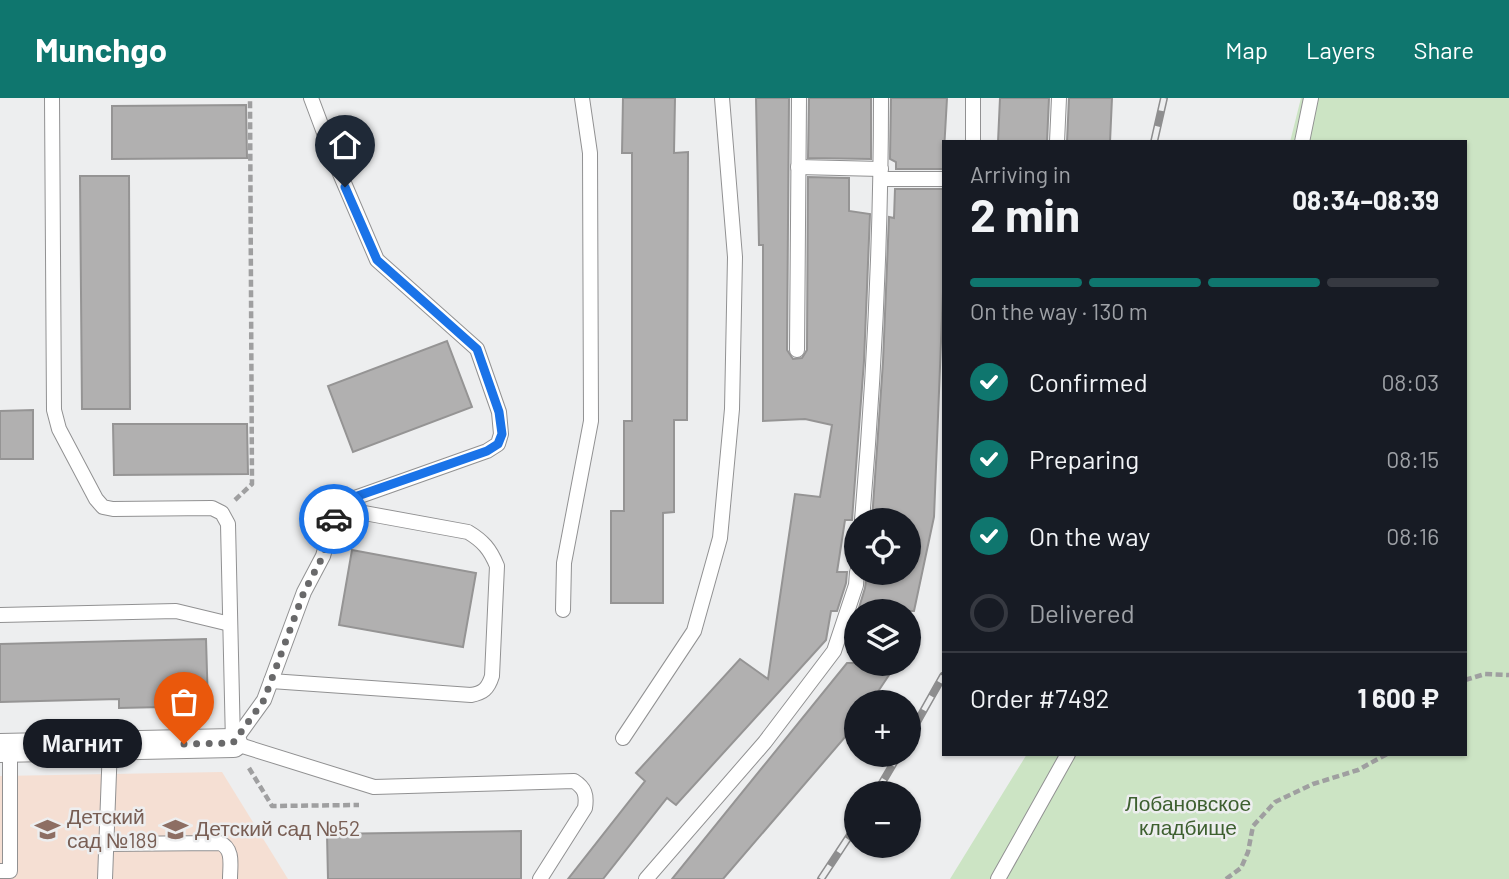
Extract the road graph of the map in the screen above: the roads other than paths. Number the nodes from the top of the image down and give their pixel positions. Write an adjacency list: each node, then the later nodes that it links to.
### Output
1 (52, 98): 22 (lane)
2 (311, 98): 17 (lane)
3 (582, 98): 20 (lane)
4 (722, 98): 24 (lane)
5 (799, 98): 13 (lane)
6 (881, 98): 14 (lane)
7 (973, 98): 10 (lane)
8 (1059, 98): 11 (lane)
9 (1311, 98): 12 (lane)
10 (973, 140)
11 (1056, 140)
12 (1303, 140)
13 (798, 167): 14 (lane); 16 (lane)
14 (881, 174): 15 (lane); 18 (lane)
15 (942, 179)
16 (797, 350)
17 (337, 508): 23 (lane); 23 (lane)
18 (863, 508)
19 (856, 585): 35 (lane)
20 (564, 610)
21 (0, 615): 22 (lane)
22 (230, 624): 27 (lane)
23 (271, 681): 27 (lane)
24 (623, 738)
25 (110, 746): 26 (street); 27 (street); 30 (lane)
26 (5, 748): 29 (lane)
27 (239, 751): 34 (lane)
28 (1067, 756): 36 (lane)
29 (5, 799): 31 (lane)
30 (105, 844): 32 (lane); 33 (lane)
31 (0, 871)
32 (105, 879)
33 (230, 879)
34 (540, 879)
35 (646, 879)
36 (998, 879)

